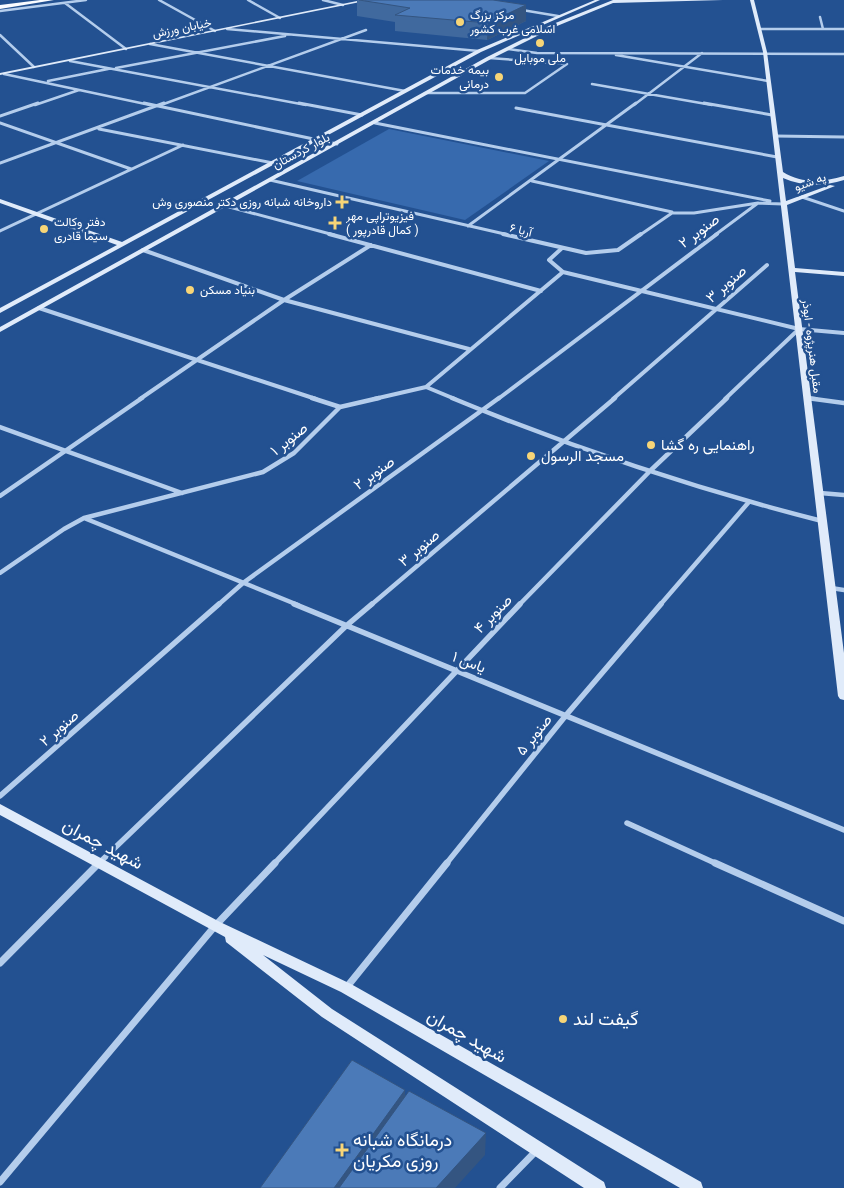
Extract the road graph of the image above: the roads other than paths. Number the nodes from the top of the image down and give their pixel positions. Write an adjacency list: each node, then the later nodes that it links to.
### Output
1 (21, 0): 17 (main road)
2 (51, 0): 17 (main road)
3 (86, 0): 16 (street)
4 (159, 0): 29 (street)
5 (248, 0): 23 (street)
6 (323, 0): 18 (street)
7 (368, 0): 18 (main road, خیابان ورزش)
8 (586, 0): 13 (main road)
9 (617, 0): 15 (main road, بلوار کردستان)
10 (657, 0): 14 (main road)
11 (721, 0): 14 (main road)
12 (752, 0): 27 (main road, مقبل هنرپژوه - ابوذر)
13 (596, 1): 15 (main road); 21 (main road, بلوار کردستان)
14 (664, 1): 15 (main road)
15 (610, 2): 35 (main road, بلوار کردستان)
16 (64, 3): 20 (street); 34 (street)
17 (0, 5)
18 (343, 5): 23 (main road, خیابان ورزش)
19 (520, 10): 21 (street)
20 (0, 11)
21 (558, 16): 36 (main road, بلوار کردستان)
22 (820, 17): 24 (street)
23 (280, 18): 26 (main road, خیابان ورزش)
24 (823, 28): 25 (street); 27 (street)
25 (844, 28)
26 (227, 29): 29 (main road, خیابان ورزش); 31 (street)
27 (760, 29): 38 (main road, مقبل هنرپژوه - ابوذر)
28 (366, 30): 32 (street)
29 (215, 31): 33 (main road, خیابان ورزش)
30 (0, 35): 46 (street)
31 (290, 35): 32 (street); 39 (street)
32 (340, 40): 36 (street); 44 (street)
33 (150, 44): 34 (main road, خیابان ورزش); 39 (street)
34 (126, 49): 43 (main road, خیابان ورزش)
35 (508, 49): 40 (street); 42 (main road, بلوار کردستان)
36 (479, 51): 54 (main road, بلوار کردستان)
37 (703, 52): 38 (street); 40 (street); 45 (street)
38 (764, 52): 41 (street); 49 (main road, مقبل هنرپژوه - ابوذر)
39 (197, 53): 44 (street); 47 (street)
40 (601, 53): 45 (street)
41 (844, 54)
42 (489, 58): 55 (main road, بلوار کردستان); 55 (street)
43 (70, 60): 46 (main road, خیابان ورزش); 47 (street)
44 (267, 66): 52 (street); 54 (street)
45 (683, 66): 49 (street); 56 (street)
46 (34, 67): 48 (main road, خیابان ورزش)
47 (112, 68): 50 (street); 52 (street)
48 (2, 74): 50 (street)
49 (768, 81): 60 (main road, مقبل هنرپژوه - ابوذر)
50 (44, 82): 53 (street)
51 (592, 84): 56 (street)
52 (211, 87): 57 (street); 59 (street)
53 (80, 90): 57 (street); 61 (street)
54 (405, 92): 59 (main road, بلوار کردستان)
55 (427, 93): 63 (main road, بلوار کردستان)
56 (649, 94): 60 (street); 64 (street)
57 (157, 106): 65 (street); 68 (street)
58 (516, 108): 64 (street)
59 (362, 115): 68 (main road, بلوار کردستان)
60 (772, 115): 66 (main road, مقبل هنرپژوه - ابوذر)
61 (0, 116)
62 (0, 123): 69 (street)
63 (375, 123): 70 (main road, بلوار کردستان); 73 (street)
64 (607, 125): 72 (street); 73 (street)
65 (98, 129): 69 (street); 71 (street)
66 (775, 136): 67 (street); 72 (main road, مقبل هنرپژوه - ابوذر)
67 (844, 137)
68 (318, 140): 70 (street); 74 (main road, بلوار کردستان)
69 (59, 143): 75 (street); 76 (street)
70 (338, 144): 79 (main road, بلوار کردستان)
71 (183, 146): 74 (street); 76 (street)
72 (778, 157): 77 (main road, مقبل هنرپژوه - ابوذر)
73 (561, 160): 80 (street); 84 (street)
74 (273, 163): 91 (main road, بلوار کردستان)
75 (0, 164)
76 (132, 169): 87 (street)
77 (780, 173): 78 (main road); 84 (main road, مقبل هنرپژوه - ابوذر)
78 (844, 178): 81 (main road, په شیو)
79 (270, 180): 85 (main road, بلوار کردستان); 89 (street, آریا ۶)
80 (531, 181): 88 (street); 89 (street)
81 (802, 197): 84 (main road, په شیو); 86 (street)
82 (0, 201): 87 (main road)
83 (758, 203): 84 (street); 88 (street); 99 (street, صنوبر ۲)
84 (783, 204): 96 (main road, مقبل هنرپژوه - ابوذر)
85 (222, 205): 92 (street); 94 (main road, بلوار کردستان)
86 (844, 211)
87 (35, 213): 90 (street); 91 (main road)
88 (672, 213): 93 (street, آریا ۶)
89 (468, 226): 93 (street, آریا ۶)
90 (0, 230)
91 (121, 244): 103 (main road, بلوار کردستان)
92 (371, 245): 100 (street); 101 (street)
93 (560, 249): 97 (street)
94 (143, 250): 101 (street); 102 (main road, بلوار کردستان)
95 (767, 265): 104 (street, صنوبر ۳)
96 (791, 270): 98 (main road); 105 (main road, مقبل هنرپژوه - ابوذر)
97 (563, 272): 99 (street); 100 (street)
98 (844, 274)
99 (641, 290): 104 (street); 114 (street, صنوبر ۲)
100 (541, 291): 108 (street)
101 (284, 300): 108 (street); 109 (street)
102 (38, 308): 106 (main road, بلوار کردستان); 109 (street)
103 (0, 310)
104 (714, 310): 105 (street); 116 (street, صنوبر ۳)
105 (799, 329): 107 (street); 111 (main road, مقبل هنرپژوه - ابوذر); 118 (street, صنوبر ۴)
106 (0, 330)
107 (844, 333)
108 (469, 349): 110 (street)
109 (197, 361): 113 (street); 117 (street)
110 (426, 387): 113 (street); 114 (street)
111 (807, 398): 112 (street); 119 (main road, مقبل هنرپژوه - ابوذر)
112 (844, 403)
113 (340, 407): 120 (street, صنوبر ۱)
114 (482, 410): 116 (street); 127 (street, صنوبر ۲)
115 (0, 427): 117 (street)
116 (563, 443): 118 (street); 130 (street, صنوبر ۳)
117 (66, 451): 120 (street); 121 (street)
118 (651, 470): 123 (street); 131 (street, صنوبر ۴)
119 (820, 493): 122 (street); 125 (main road, مقبل هنرپژوه - ابوذر)
120 (183, 494): 124 (street, صنوبر ۱)
121 (0, 496)
122 (844, 496)
123 (748, 502): 125 (street); 133 (street, صنوبر ۵)
124 (84, 518): 126 (street, صنوبر ۱); 127 (street, یاس ۱)
125 (822, 521): 128 (main road, مقبل هنرپژوه - ابوذر)
126 (0, 573)
127 (243, 583): 130 (street, یاس ۱); 134 (street, صنوبر ۲)
128 (831, 588): 129 (street); 132 (main road, مقبل هنرپژوه - ابوذر)
129 (844, 590)
130 (346, 626): 131 (street, یاس ۱); 138 (street, صنوبر ۳)
131 (454, 670): 133 (street, یاس ۱); 140 (street, صنوبر ۴)
132 (844, 696)
133 (567, 714): 137 (street, یاس ۱); 142 (street, صنوبر ۵)
134 (0, 796)
135 (0, 809): 138 (main road, شهید چمران)
136 (627, 824): 139 (street)
137 (844, 830)
138 (99, 863): 140 (main road, شهید چمران); 141 (street, صنوبر ۳)
139 (844, 921)
140 (215, 926): 142 (main road, شهید چمران); 143 (main road, شهید چمران); 144 (street, صنوبر ۴)
141 (0, 963)
142 (346, 988): 147 (main road, شهید چمران)
143 (537, 1149): 145 (street); 146 (main road, شهید چمران)
144 (0, 1182)
145 (500, 1188)
146 (598, 1188)
147 (695, 1188)

